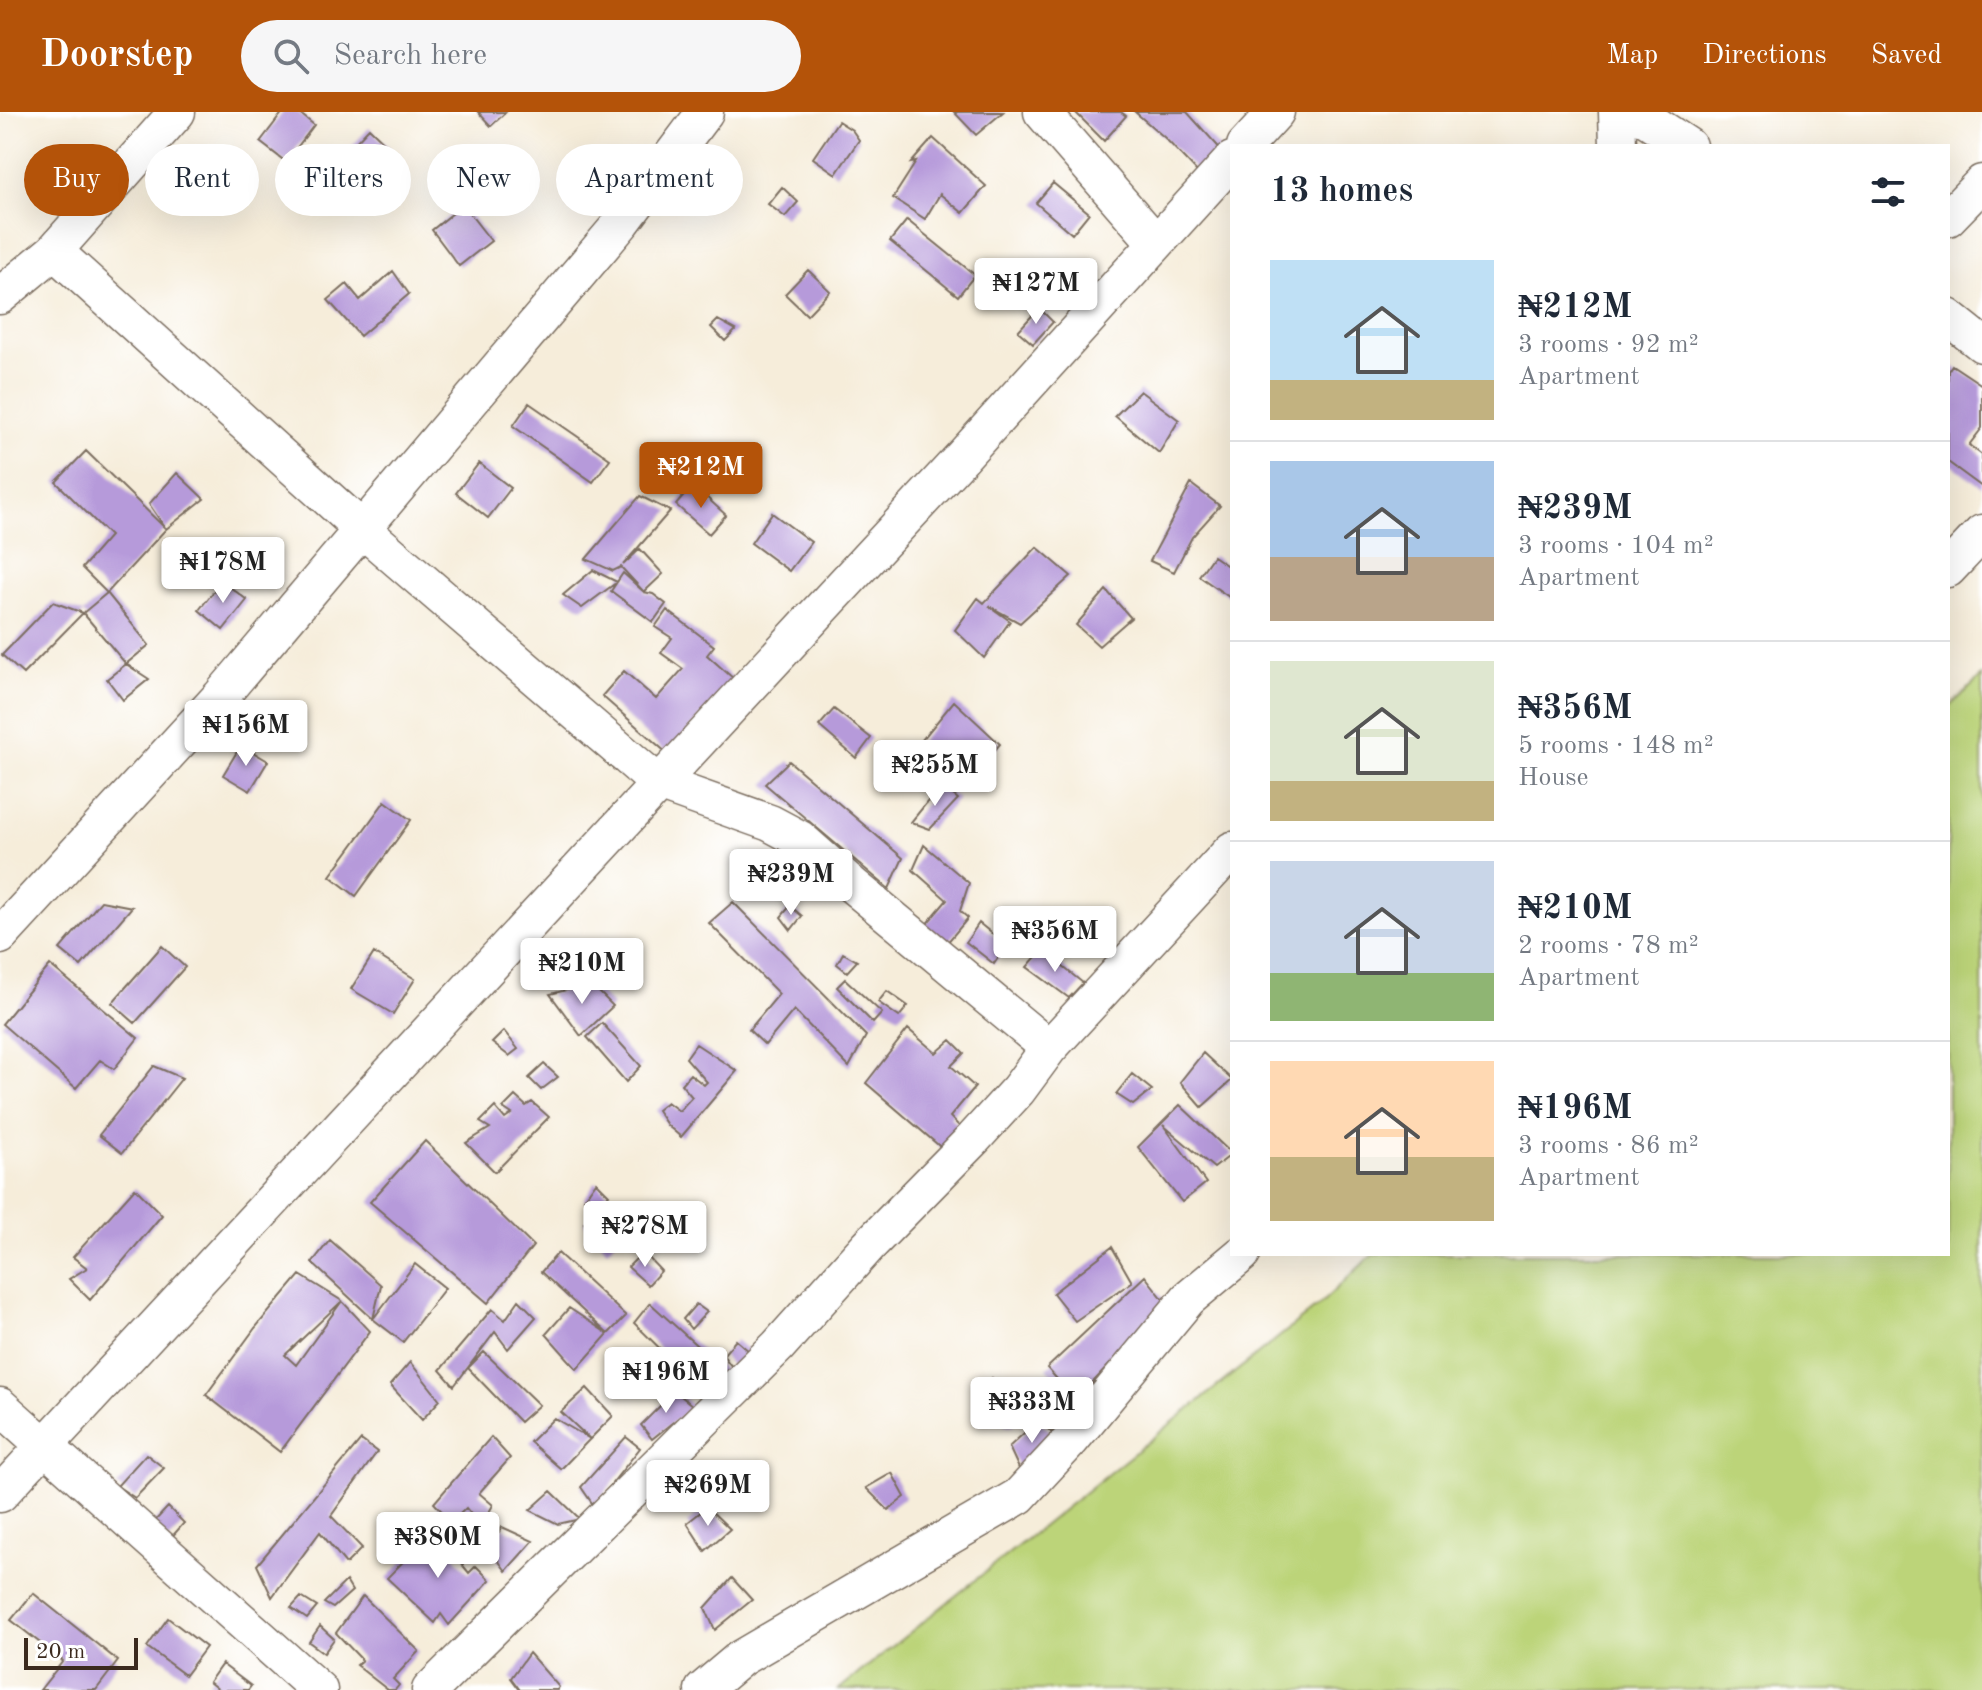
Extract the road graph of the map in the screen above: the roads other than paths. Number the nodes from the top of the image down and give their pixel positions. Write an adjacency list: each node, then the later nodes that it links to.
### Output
1 (177, 112): 14 (street)
2 (705, 112): 18 (street)
3 (1042, 112): 13 (street)
4 (1276, 112): 7 (street)
5 (1617, 112): 8 (street)
6 (1636, 112): 9 (street)
7 (1247, 144)
8 (1618, 144)
9 (1685, 144)
10 (1230, 162): 13 (street)
11 (1982, 183): 12 (street)
12 (1950, 216)
13 (1156, 243): 21 (street)
14 (54, 251): 15 (street); 18 (street)
15 (0, 296)
16 (1950, 319): 17 (street)
17 (1982, 344)
18 (362, 529): 21 (street); 23 (street)
19 (1982, 533): 20 (street)
20 (1950, 567)
21 (658, 783): 24 (street); 27 (street)
22 (1230, 852): 24 (street)
23 (0, 936)
24 (1049, 1048): 30 (street)
25 (1240, 1256): 31 (street)
26 (0, 1406): 27 (street)
27 (45, 1446): 28 (street); 29 (street)
28 (0, 1494)
29 (319, 1690)
30 (430, 1690)
31 (703, 1690)

